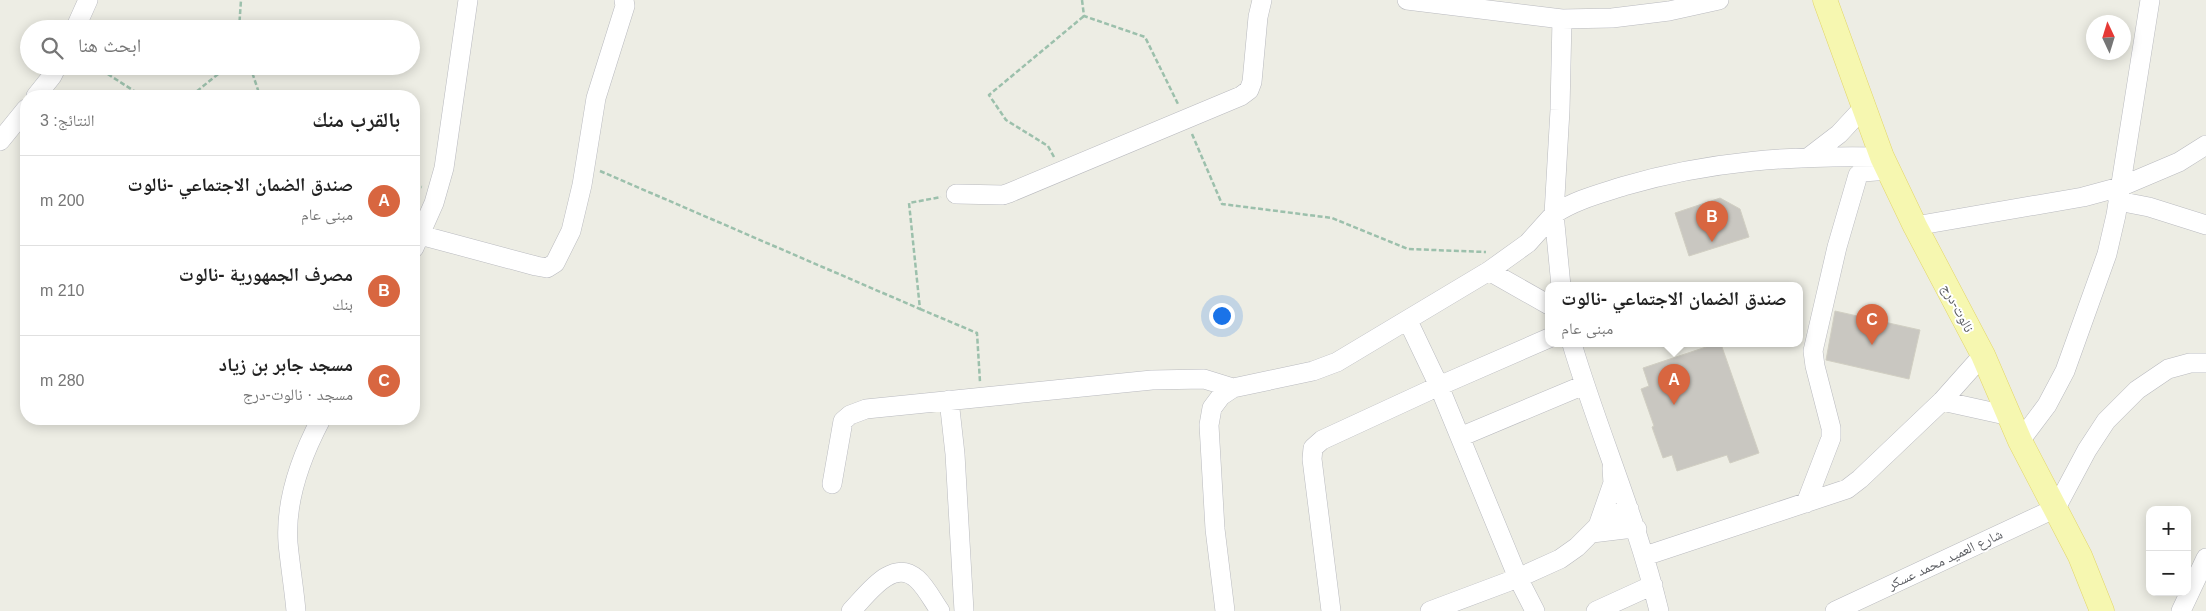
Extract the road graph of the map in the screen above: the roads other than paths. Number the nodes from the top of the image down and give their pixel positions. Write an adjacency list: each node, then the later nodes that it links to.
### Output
1 (88, 0): 9 (street)
2 (468, 0): 24 (street)
3 (624, 0): 25 (street)
4 (1262, 0): 19 (street)
5 (1407, 0): 10 (street)
6 (1720, 0): 10 (street)
7 (1826, 0): 13 (main road, نالوت-درج)
8 (2150, 0): 20 (street)
9 (79, 20)
10 (1562, 20): 21 (street)
11 (52, 75): 12 (street)
12 (41, 90)
13 (1864, 107): 17 (street); 18 (main road, نالوت-درج)
14 (20, 116): 15 (street)
15 (0, 141)
16 (2205, 148): 20 (street)
17 (1809, 157): 18 (street); 21 (street)
18 (1886, 163): 23 (main road, نالوت-درج); 45 (street)
19 (956, 194)
20 (2119, 194): 22 (street); 23 (street); 42 (street)
21 (1554, 214): 26 (street); 27 (street)
22 (2206, 225)
23 (1915, 226): 32 (main road, نالوت-درج)
24 (420, 234)
25 (420, 242)
26 (1489, 271): 28 (street); 29 (street)
27 (1561, 282)
28 (1545, 302)
29 (1408, 321): 35 (street); 36 (street)
30 (1545, 340): 35 (street)
31 (1573, 347): 34 (street)
32 (1983, 355): 38 (street); 39 (main road, نالوت-درج)
33 (2206, 363): 46 (street)
34 (1584, 385): 41 (street); 43 (street)
35 (1438, 386): 41 (street); 59 (street)
36 (1233, 388): 37 (street); 58 (street)
37 (949, 400): 44 (street); 57 (street)
38 (1942, 401): 39 (street); 45 (street)
39 (2010, 416): 42 (main road, نالوت-درج)
40 (318, 425): 54 (street)
41 (1460, 437): 52 (street)
42 (2020, 440): 46 (main road, نالوت-درج)
43 (1612, 460): 47 (street); 49 (street)
44 (832, 484)
45 (1806, 503): 50 (street)
46 (2056, 508): 64 (street, شارع العميد محمد عسكر); 65 (main road, نالوت-درج)
47 (1629, 509): 48 (street); 49 (street)
48 (1637, 529): 49 (street); 50 (street)
49 (1595, 530): 52 (street)
50 (1645, 556): 53 (street)
51 (2206, 558): 66 (street)
52 (1518, 578): 60 (street); 61 (street)
53 (1653, 585): 62 (street); 63 (street)
54 (296, 611)
55 (851, 611): 56 (street)
56 (940, 611)
57 (964, 611)
58 (1225, 611)
59 (1331, 611)
60 (1430, 611)
61 (1535, 611)
62 (1596, 611)
63 (1659, 611)
64 (1835, 611)
65 (2102, 611)
66 (2180, 611)

